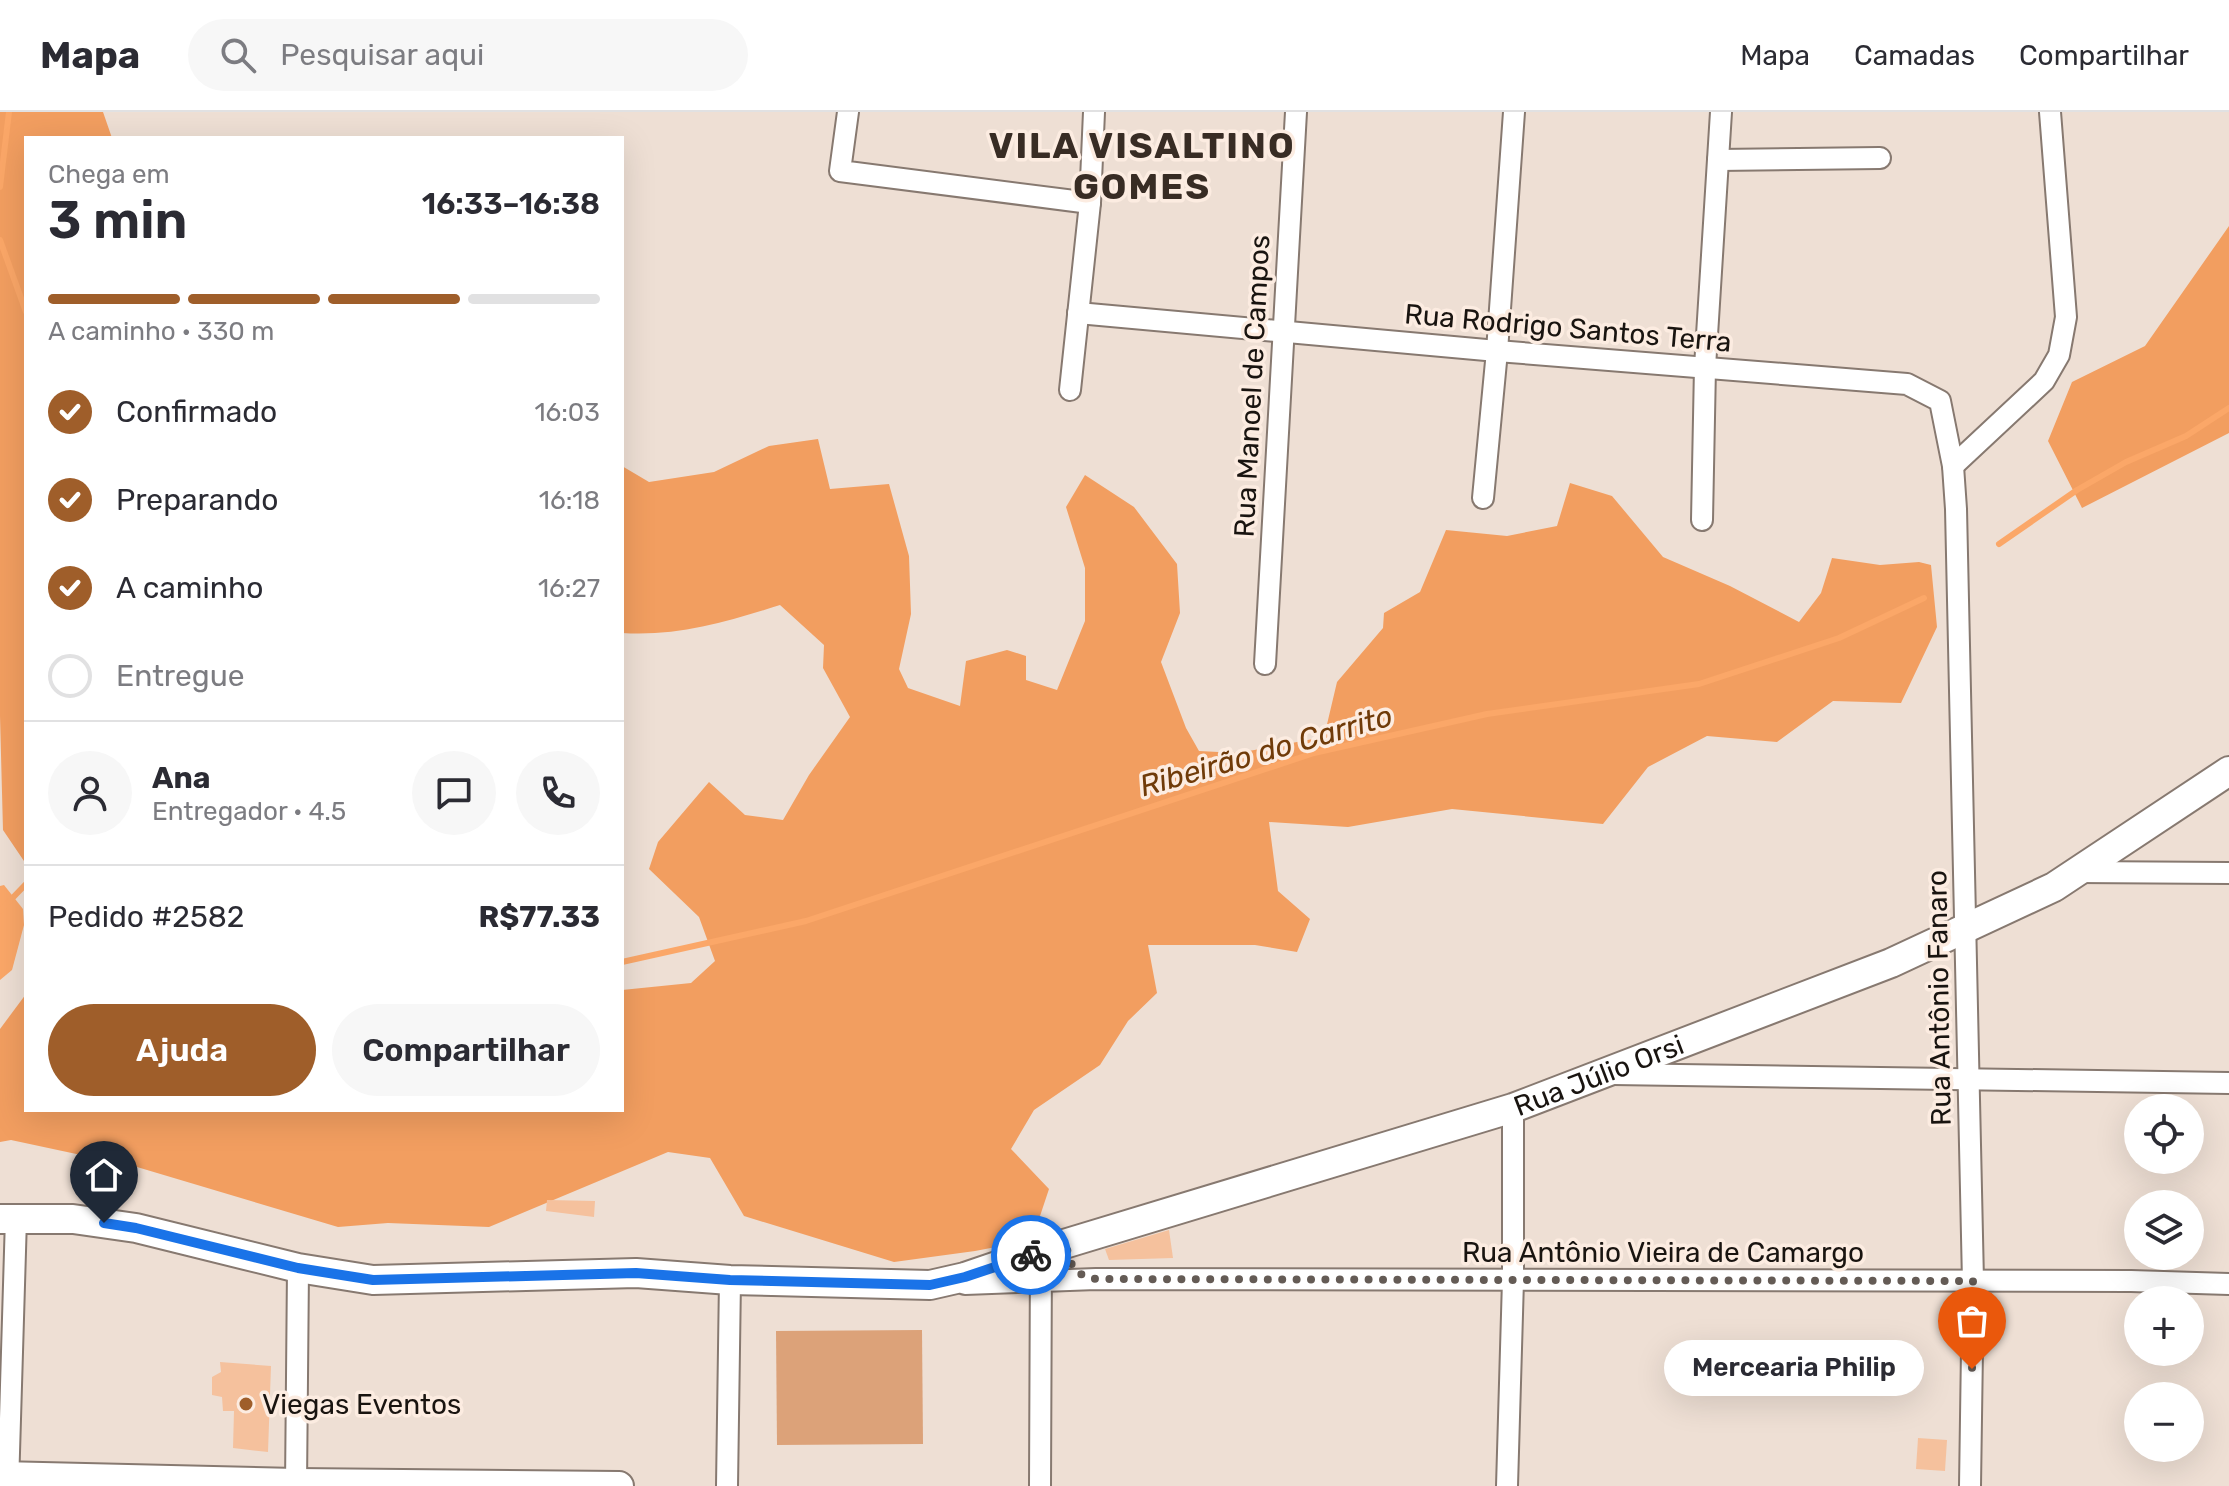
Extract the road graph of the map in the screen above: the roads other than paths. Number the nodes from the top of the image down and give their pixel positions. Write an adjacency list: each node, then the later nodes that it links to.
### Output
1 (848, 112): 9 (street)
2 (1094, 112): 9 (street)
3 (1296, 112): 11 (street, Rua Manoel de Campos)
4 (1514, 112): 12 (street)
5 (1721, 112): 8 (street)
6 (2050, 112): 15 (street)
7 (1880, 158): 8 (street)
8 (1718, 160): 13 (street)
9 (1090, 203): 10 (street)
10 (1078, 313): 11 (street, Rua Rodrigo Santos Terra); 14 (street)
11 (1283, 332): 12 (street, Rua Rodrigo Santos Terra); 19 (street, Rua Manoel de Campos)
12 (1497, 351): 13 (street, Rua Rodrigo Santos Terra); 16 (street)
13 (1705, 367): 15 (street, Rua Rodrigo Santos Terra); 18 (street)
14 (1070, 390)
15 (1953, 466): 17 (street, Rua Rodrigo Santos Terra)
16 (1483, 498)
17 (1956, 509): 23 (street, Rua Antônio Fanaro)
18 (1702, 520)
19 (1265, 664)
20 (2229, 771): 21 (main road, Rua Júlio Orsi)
21 (2077, 872): 22 (street); 23 (main road, Rua Júlio Orsi)
22 (2229, 873)
23 (1965, 929): 24 (main road, Rua Júlio Orsi); 25 (street, Rua Antônio Fanaro)
24 (1598, 1074): 25 (street); 27 (main road, Rua Júlio Orsi)
25 (1968, 1080): 26 (street); 35 (street, Rua Antônio Fanaro)
26 (2229, 1083)
27 (1513, 1108): 29 (main road, Rua Júlio Orsi); 33 (street)
28 (8, 1218): 30 (main road, Rua Júlio Orsi); 38 (street)
29 (1053, 1247): 31 (street); 34 (street); 37 (main road, Rua Júlio Orsi)
30 (298, 1268): 32 (main road, Rua Júlio Orsi); 39 (street)
31 (1096, 1279): 33 (street, Rua Antônio Vieira de Camargo); 34 (street, Rua Antônio Vieira de Camargo)
32 (730, 1280): 37 (main road, Rua Júlio Orsi); 41 (street)
33 (1513, 1280): 35 (street, Rua Antônio Vieira de Camargo); 43 (street)
34 (1041, 1281): 37 (street, Rua Antônio Vieira de Camargo); 42 (street)
35 (1973, 1281): 36 (street, Rua Antônio Vieira de Camargo); 44 (street, Rua Antônio Fanaro)
36 (2229, 1284)
37 (930, 1285)
38 (5, 1479): 39 (main road)
39 (296, 1484): 40 (main road)
40 (619, 1486)
41 (727, 1486)
42 (1040, 1486)
43 (1507, 1486)
44 (1970, 1486)

